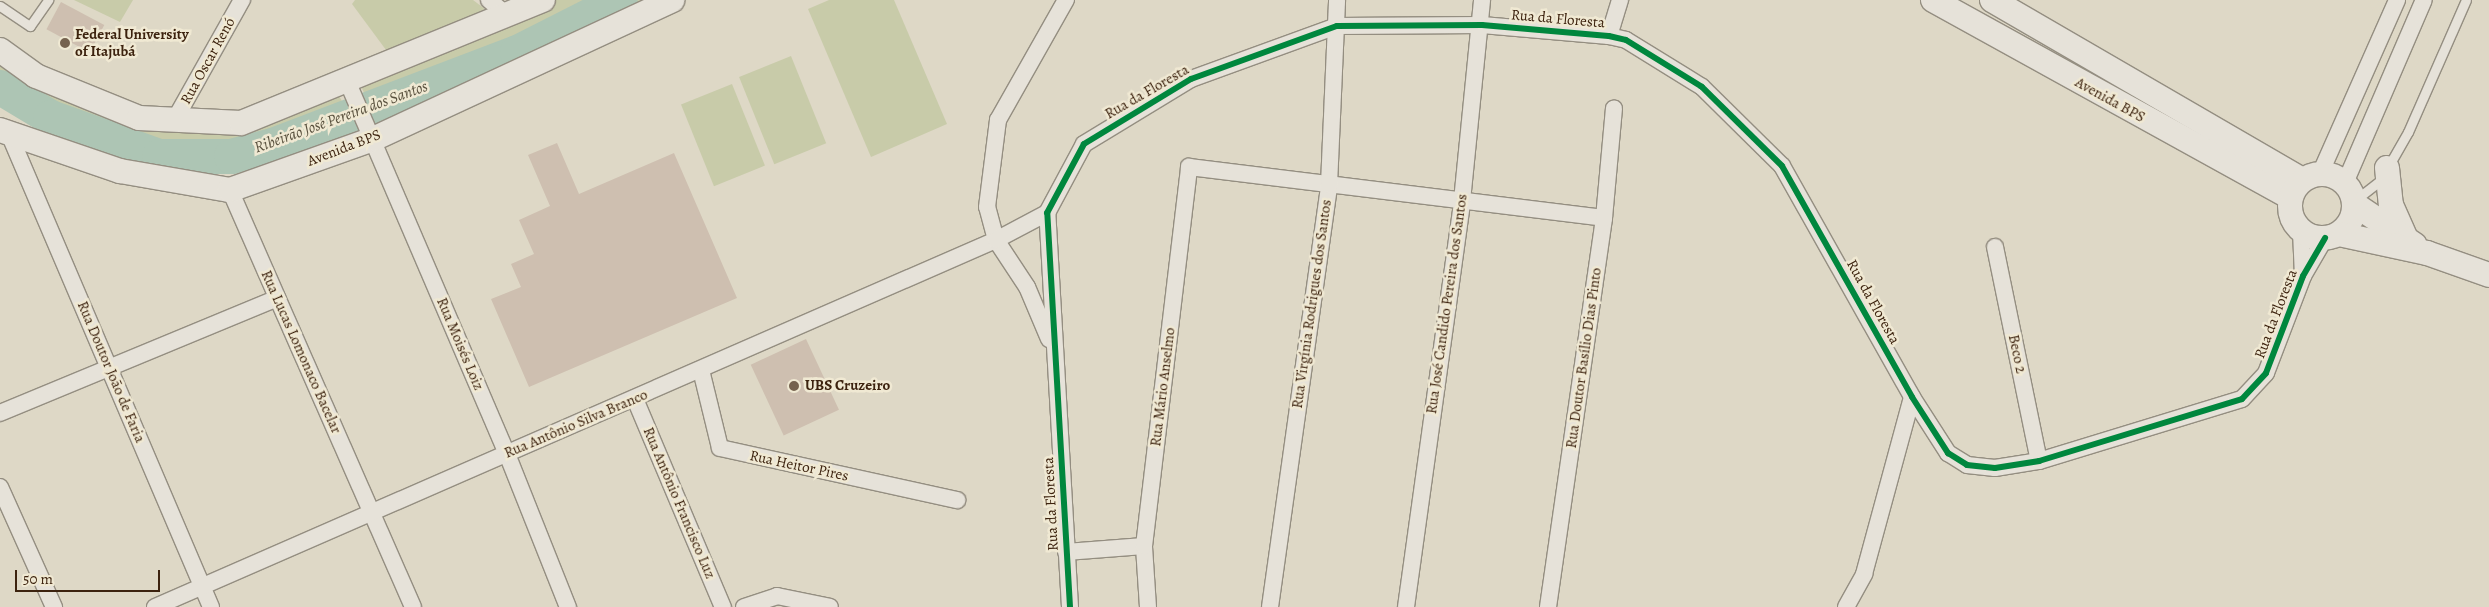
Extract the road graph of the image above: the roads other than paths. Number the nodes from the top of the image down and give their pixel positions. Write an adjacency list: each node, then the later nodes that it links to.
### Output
1 (48, 0): 15 (lane)
2 (242, 0): 23 (street, Rua Oscar Renó)
3 (489, 0): 16 (street)
4 (543, 0): 16 (main road)
5 (672, 0): 25 (main road, Avenida BPS)
6 (1066, 0): 36 (street)
7 (1337, 0): 18 (street, Rua Virgínia Rodrigues dos Santos)
8 (1482, 0): 17 (street, Rua José Candido Pereira dos Santos)
9 (1620, 0): 19 (street)
10 (1933, 0): 27 (main road, Avenida BPS)
11 (1992, 0): 27 (main road, Avenida BPS)
12 (2397, 0): 27 (street)
13 (2424, 0): 30 (street)
14 (2466, 0): 26 (lane)
15 (0, 6)
16 (509, 16): 21 (main road)
17 (1482, 25): 18 (street, Rua da Floresta); 19 (street, Rua da Floresta); 31 (street, Rua José Candido Pereira dos Santos)
18 (1336, 26): 28 (street, Rua Virgínia Rodrigues dos Santos); 32 (street, Rua da Floresta)
19 (1609, 36): 46 (street, Rua da Floresta)
20 (0, 50): 23 (main road)
21 (348, 83): 23 (main road); 25 (street, Rua Moisés Loiz)
22 (1614, 108): 33 (street, Rua Doutor Basílio Dias Pinto)
23 (174, 121)
24 (5, 133): 29 (main road, Avenida BPS); 44 (street, Rua Doutor João de Faria)
25 (370, 134): 29 (main road, Avenida BPS); 49 (street, Rua Moisés Loiz)
26 (2387, 168): 30 (lane); 37 (main road)
27 (2304, 183): 30 (main road, Avenida BPS); 34 (main road)
28 (1329, 185): 31 (street); 54 (street, Rua Mário Anselmo); 67 (street, Rua Virgínia Rodrigues dos Santos)
29 (230, 190): 42 (street, Rua Lucas Lomonaco Bacelar)
30 (2351, 196): 35 (main road); 37 (main road, Avenida BPS)
31 (1462, 201): 33 (street); 68 (street, Rua José Candido Pereira dos Santos)
32 (1047, 213): 36 (street); 43 (street, Rua da Floresta)
33 (1604, 218): 69 (street, Rua Doutor Basílio Dias Pinto)
34 (2301, 231): 35 (main road); 41 (street, Rua da Floresta)
35 (2332, 236): 39 (main road); 41 (street, Rua da Floresta)
36 (996, 240): 43 (street); 45 (street, Rua Antônio Silva Branco)
37 (2407, 240): 39 (main road, Avenida BPS)
38 (1995, 246): 50 (street, Beco 2)
39 (2427, 253): 40 (main road)
40 (2489, 275)
41 (2303, 276): 50 (street, Rua da Floresta)
42 (277, 298): 44 (street); 53 (street, Rua Lucas Lomonaco Bacelar)
43 (1054, 351): 55 (street, Rua da Floresta)
44 (109, 368): 48 (street); 56 (street, Rua Doutor João de Faria)
45 (701, 370): 47 (street, Rua Antônio Silva Branco); 52 (street, Rua Heitor Pires)
46 (1912, 397): 50 (street, Rua da Floresta); 70 (street)
47 (635, 399): 49 (street, Rua Antônio Silva Branco); 62 (street, Rua Antônio Francisco Luz)
48 (0, 413)
49 (507, 454): 53 (street, Rua Antônio Silva Branco); 61 (street, Rua Moisés Loiz)
50 (2039, 461)
51 (0, 488): 57 (street)
52 (957, 500)
53 (372, 513): 56 (street, Rua Antônio Silva Branco); 60 (street, Rua Lucas Lomonaco Bacelar)
54 (1144, 546): 55 (street); 66 (street, Rua Mário Anselmo)
55 (1066, 552): 65 (street, Rua da Floresta)
56 (203, 586): 58 (street, Rua Antônio Silva Branco); 59 (street, Rua Doutor João de Faria)
57 (54, 607)
58 (155, 607)
59 (212, 607)
60 (413, 607)
61 (568, 607)
62 (723, 607)
63 (744, 607): 64 (street)
64 (830, 607)
65 (1070, 607)
66 (1148, 607)
67 (1270, 607)
68 (1406, 607)
69 (1548, 607)
70 (1846, 607)

